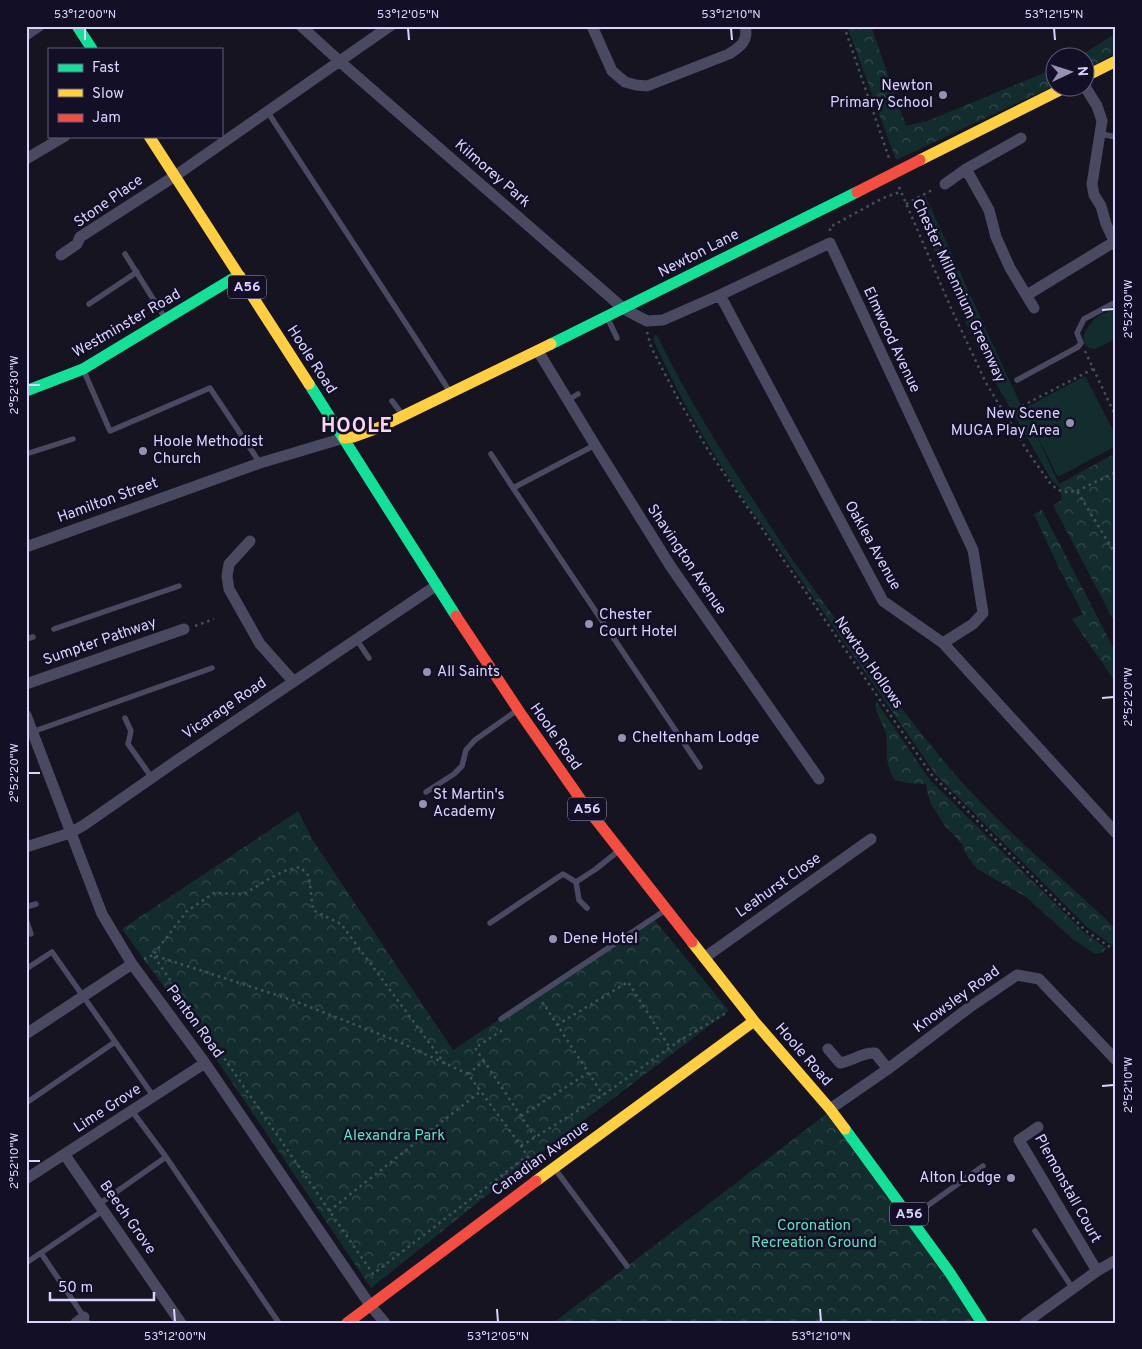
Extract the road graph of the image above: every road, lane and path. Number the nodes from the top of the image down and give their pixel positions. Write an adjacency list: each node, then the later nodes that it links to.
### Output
1 (39, 26): 8 (street)
2 (77, 26): 9 (main road)
3 (301, 26): 11 (street, Kilmorey Park)
4 (390, 26): 11 (street, Stone Place)
5 (592, 26): 6 (street)
6 (745, 26)
7 (844, 26): 22 (path)
8 (26, 36)
9 (91, 48)
10 (1116, 61): 12 (main road)
11 (340, 62): 15 (street, Stone Place); 40 (street, Kilmorey Park)
12 (1094, 73)
13 (1044, 98): 40 (main road, Newton Lane, bridge)
14 (1092, 98): 16 (street)
15 (267, 111): 24 (street, Stone Place); 51 (lane)
16 (1101, 134): 17 (lane); 29 (street)
17 (1116, 137)
18 (62, 138): 21 (street)
19 (150, 138): 24 (main road, Hoole Road / A56)
20 (1021, 138): 23 (street)
21 (26, 159)
22 (891, 164)
23 (966, 169): 26 (street); 36 (street)
24 (175, 176): 32 (street, Stone Place); 34 (main road, Hoole Road / A56)
25 (897, 183): 27 (path, Chester Millennium Greenway)
26 (944, 184): 28 (path)
27 (900, 192): 28 (path, Chester Millennium Greenway); 30 (path)
28 (906, 204): 64 (path, Chester Millennium Greenway)
29 (1115, 243): 36 (street)
30 (830, 244): 35 (street); 74 (street, Elmwood Avenue)
31 (125, 254): 33 (lane)
32 (61, 255)
33 (137, 272): 38 (lane); 42 (lane)
34 (240, 276): 42 (main road, Westminster Road); 56 (main road, Hoole Road / A56)
35 (720, 295): 40 (street); 74 (street, Oaklea Avenue)
36 (1027, 295): 39 (street)
37 (1116, 302): 44 (lane)
38 (89, 304)
39 (1034, 308)
40 (624, 309): 41 (main road, Newton Lane)
41 (607, 317): 43 (lane); 46 (main road, Newton Lane)
42 (166, 320): 47 (main road, Westminster Road)
43 (617, 338)
44 (1081, 343): 48 (path); 49 (lane)
45 (651, 347): 100 (path, Newton Hollows)
46 (538, 351): 51 (main road, Newton Lane); 58 (street, Shavington Avenue)
47 (83, 369): 50 (main road, Westminster Road); 61 (lane)
48 (1093, 369): 53 (path); 55 (path)
49 (1017, 380)
50 (26, 391)
51 (450, 392): 54 (main road, Newton Lane)
52 (392, 401): 54 (lane)
53 (1022, 406)
54 (403, 416): 56 (main road, Newton Lane)
55 (1116, 417)
56 (344, 438): 61 (street, Hamilton Street); 68 (main road, Hoole Road / A56)
57 (73, 439): 59 (lane)
58 (595, 445): 63 (lane); 85 (street, Shavington Avenue)
59 (26, 454)
60 (491, 454): 63 (lane)
61 (260, 463): 66 (street, Hamilton Street)
62 (1116, 472): 64 (path)
63 (513, 488): 83 (lane)
64 (1077, 490): 67 (path)
65 (250, 541): 77 (street)
66 (26, 547)
67 (1116, 555)
68 (437, 585): 73 (street, Vicarage Road); 79 (main road, Hoole Road / A56)
69 (178, 586): 71 (lane)
70 (214, 619): 72 (path)
71 (54, 629)
72 (184, 629): 78 (street, Sumpter Pathway)
73 (356, 639): 75 (lane); 77 (street, Vicarage Road)
74 (943, 642): 88 (street, Oaklea Avenue)
75 (370, 658)
76 (212, 668): 82 (lane)
77 (293, 682): 84 (street, Vicarage Road)
78 (26, 684)
79 (518, 710): 86 (lane); 91 (main road, Hoole Road / A56)
80 (26, 714): 82 (street, Panton Road)
81 (125, 718): 84 (lane)
82 (32, 732): 87 (street, Panton Road)
83 (700, 767)
84 (152, 778): 87 (street, Vicarage Road)
85 (819, 779)
86 (426, 792)
87 (70, 833): 90 (street, Vicarage Road); 103 (street, Panton Road)
88 (1116, 833)
89 (871, 839): 102 (street, Leahurst Close)
90 (26, 847)
91 (619, 851): 92 (lane); 96 (main road, Hoole Road / A56)
92 (576, 882): 95 (lane); 98 (lane)
93 (36, 904): 94 (lane)
94 (26, 907)
95 (587, 908)
96 (666, 910): 102 (main road, Hoole Road / A56); 108 (lane)
97 (26, 920): 99 (lane)
98 (490, 923)
99 (31, 934)
100 (1116, 951)
101 (153, 955): 103 (path); 119 (path); 119 (path); 141 (path)
102 (704, 958): 109 (main road, Hoole Road / A56)
103 (132, 964): 105 (street); 118 (street, Panton Road)
104 (26, 969): 105 (lane)
105 (84, 996): 112 (street); 113 (lane)
106 (535, 1008): 110 (path)
107 (729, 1011): 114 (path)
108 (501, 1019)
109 (754, 1021): 127 (main road, Hoole Road / A56); 137 (main road, Canadian Avenue)
110 (557, 1025): 114 (path); 121 (path)
111 (505, 1028): 117 (path)
112 (26, 1034)
113 (115, 1042): 125 (lane); 126 (lane)
114 (670, 1048): 124 (path)
115 (828, 1049): 120 (street)
116 (1116, 1060): 120 (street, Knowsley Road)
117 (484, 1061): 122 (path); 129 (path)
118 (205, 1063): 125 (street, Lime Grove); 150 (street, Panton Road)
119 (446, 1064): 122 (path)
120 (888, 1069): 127 (street, Knowsley Road)
121 (588, 1072): 124 (path); 129 (path)
122 (468, 1074): 123 (path)
123 (481, 1092): 132 (path); 141 (path)
124 (603, 1095): 131 (path)
125 (154, 1097): 128 (street, Lime Grove)
126 (26, 1103)
127 (830, 1109): 142 (main road, Hoole Road / A56)
128 (132, 1111): 133 (street, Lime Grove); 135 (lane)
129 (521, 1116): 131 (path)
130 (1038, 1127): 148 (street, Plemonstall Court)
131 (535, 1137): 132 (path)
132 (521, 1146): 134 (path)
133 (65, 1155): 139 (street, Lime Grove); 140 (street, Beech Grove)
134 (527, 1156): 138 (path); 141 (path)
135 (166, 1157): 140 (lane); 153 (lane)
136 (982, 1166): 142 (lane)
137 (554, 1168): 138 (main road, Canadian Avenue); 147 (lane)
138 (541, 1177): 150 (main road, Canadian Avenue)
139 (26, 1180)
140 (102, 1207): 144 (lane); 152 (street, Beech Grove)
141 (330, 1211)
142 (912, 1218): 156 (main road, Hoole Road / A56)
143 (1035, 1231): 149 (lane)
144 (40, 1253): 146 (lane); 151 (lane)
145 (1116, 1260): 148 (street)
146 (26, 1263)
147 (627, 1266)
148 (1097, 1271): 149 (street)
149 (1072, 1289): 157 (street)
150 (370, 1304): 154 (main road, Canadian Avenue); 155 (street, Panton Road)
151 (82, 1321)
152 (181, 1323)
153 (279, 1323)
154 (347, 1323)
155 (385, 1323)
156 (982, 1323)
157 (1025, 1323)

